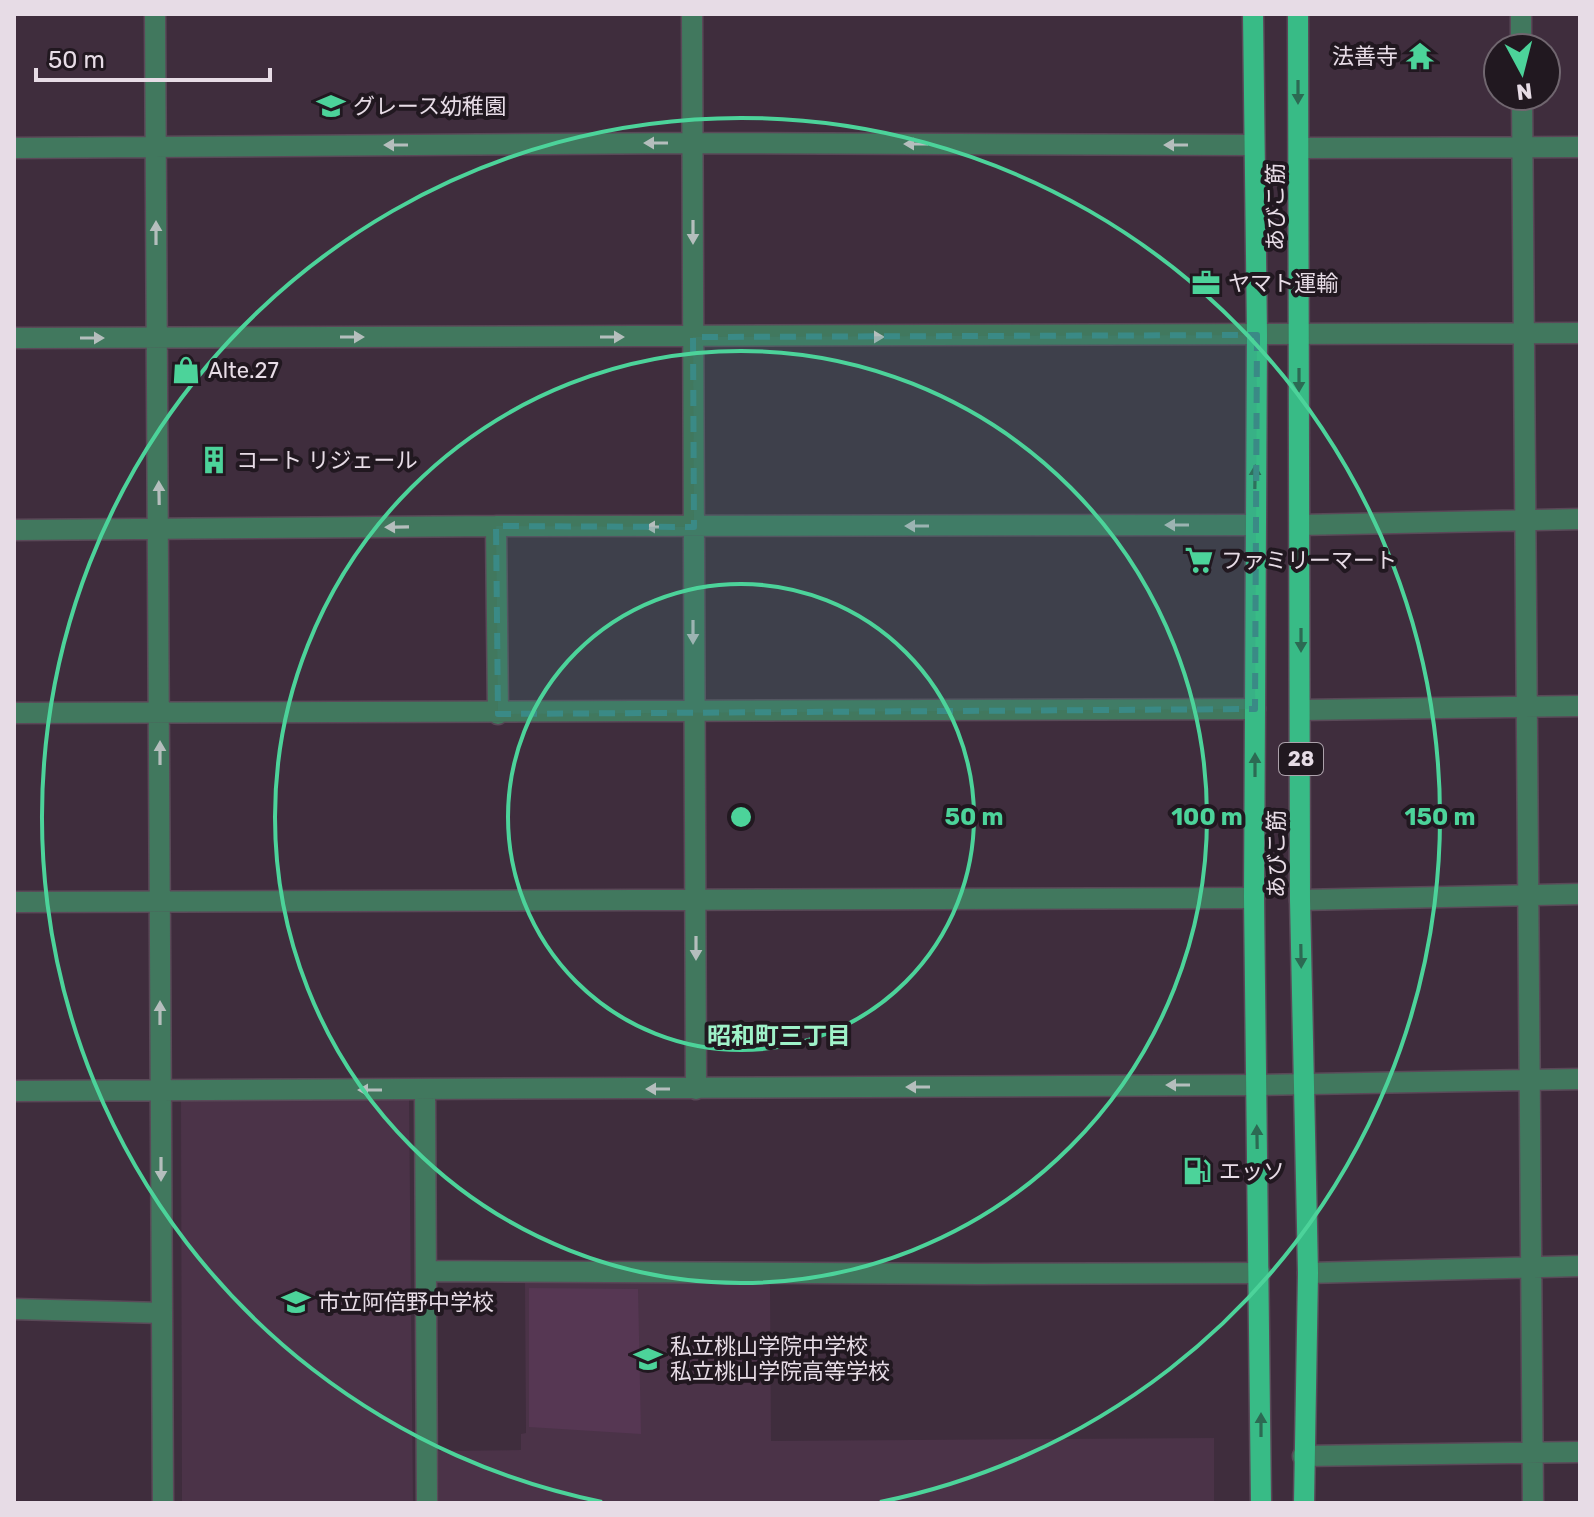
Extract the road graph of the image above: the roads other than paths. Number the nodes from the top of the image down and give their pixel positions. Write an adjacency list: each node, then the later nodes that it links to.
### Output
1 (155, 14): 11 (street)
2 (692, 14): 6 (street)
3 (1253, 14): 7 (main road, あびこ筋 / 28)
4 (1298, 14): 12 (main road, あびこ筋 / 28, one-way to 12)
5 (1522, 112): 8 (street)
6 (692, 143): 7 (street, one-way to 6); 11 (street, one-way to 11); 17 (street, one-way to 17)
7 (1254, 145): 16 (main road, あびこ筋 / 28)
8 (1522, 147): 9 (street); 12 (street); 15 (street)
9 (1580, 147)
10 (14, 148): 11 (street)
11 (156, 148): 19 (street, one-way to 11)
12 (1299, 148): 14 (main road, あびこ筋 / 28)
13 (1580, 333): 15 (street)
14 (1299, 334): 15 (street); 16 (street); 23 (main road, あびこ筋 / 28, one-way to 23)
15 (1524, 334): 21 (street)
16 (1257, 335): 17 (street, one-way to 16); 22 (main road, あびこ筋 / 28, one-way to 16)
17 (693, 337): 19 (street, one-way to 17); 25 (street)
18 (14, 338): 19 (street, one-way to 19)
19 (156, 338): 27 (street, one-way to 19)
20 (1580, 519): 21 (street)
21 (1526, 520): 23 (street); 28 (street)
22 (1255, 525): 25 (street, one-way to 25); 30 (main road, あびこ筋 / 28)
23 (1300, 525): 32 (main road, あびこ筋 / 28, one-way to 32)
24 (496, 526): 25 (street, one-way to 24); 27 (street, one-way to 27); 35 (street)
25 (694, 527): 31 (street, one-way to 31)
26 (14, 530): 27 (street)
27 (160, 530): 33 (street)
28 (1527, 706): 29 (street); 32 (street); 36 (street)
29 (1580, 706)
30 (1255, 709): 31 (street); 38 (main road, あびこ筋 / 28, one-way to 30)
31 (693, 710): 35 (street); 39 (street)
32 (1301, 710): 40 (main road, あびこ筋 / 28)
33 (160, 712): 34 (street); 35 (street); 41 (street, one-way to 33)
34 (14, 713)
35 (498, 714)
36 (1529, 894): 37 (street); 40 (street); 43 (street)
37 (1580, 894)
38 (1254, 898): 39 (street); 46 (main road, あびこ筋 / 28)
39 (695, 900): 41 (street); 48 (street, one-way to 48)
40 (1300, 900): 45 (main road, あびこ筋 / 28, one-way to 45)
41 (160, 901): 42 (street); 50 (street, one-way to 41)
42 (14, 902)
43 (1531, 1079): 44 (street); 45 (street); 52 (street)
44 (1580, 1079)
45 (1304, 1083): 46 (street); 55 (main road, あびこ筋 / 28)
46 (1256, 1085): 48 (street, one-way to 48); 54 (main road, あびこ筋 / 28, one-way to 46)
47 (425, 1089): 48 (street, one-way to 47); 50 (street, one-way to 50); 53 (street)
48 (696, 1089)
49 (14, 1091): 50 (street)
50 (160, 1091): 57 (street, one-way to 57)
51 (1580, 1266): 52 (street)
52 (1532, 1267): 55 (street); 58 (street)
53 (426, 1271): 54 (street); 62 (street)
54 (1260, 1273): 63 (main road, あびこ筋 / 28, one-way to 54)
55 (1308, 1273): 60 (main road, あびこ筋 / 28)
56 (14, 1309): 57 (street)
57 (162, 1313): 61 (street)
58 (1533, 1452): 59 (street); 60 (street); 65 (street)
59 (1580, 1452)
60 (1303, 1456): 64 (main road, あびこ筋 / 28)
61 (163, 1503)
62 (427, 1503)
63 (1261, 1503)
64 (1304, 1503)
65 (1533, 1503)

